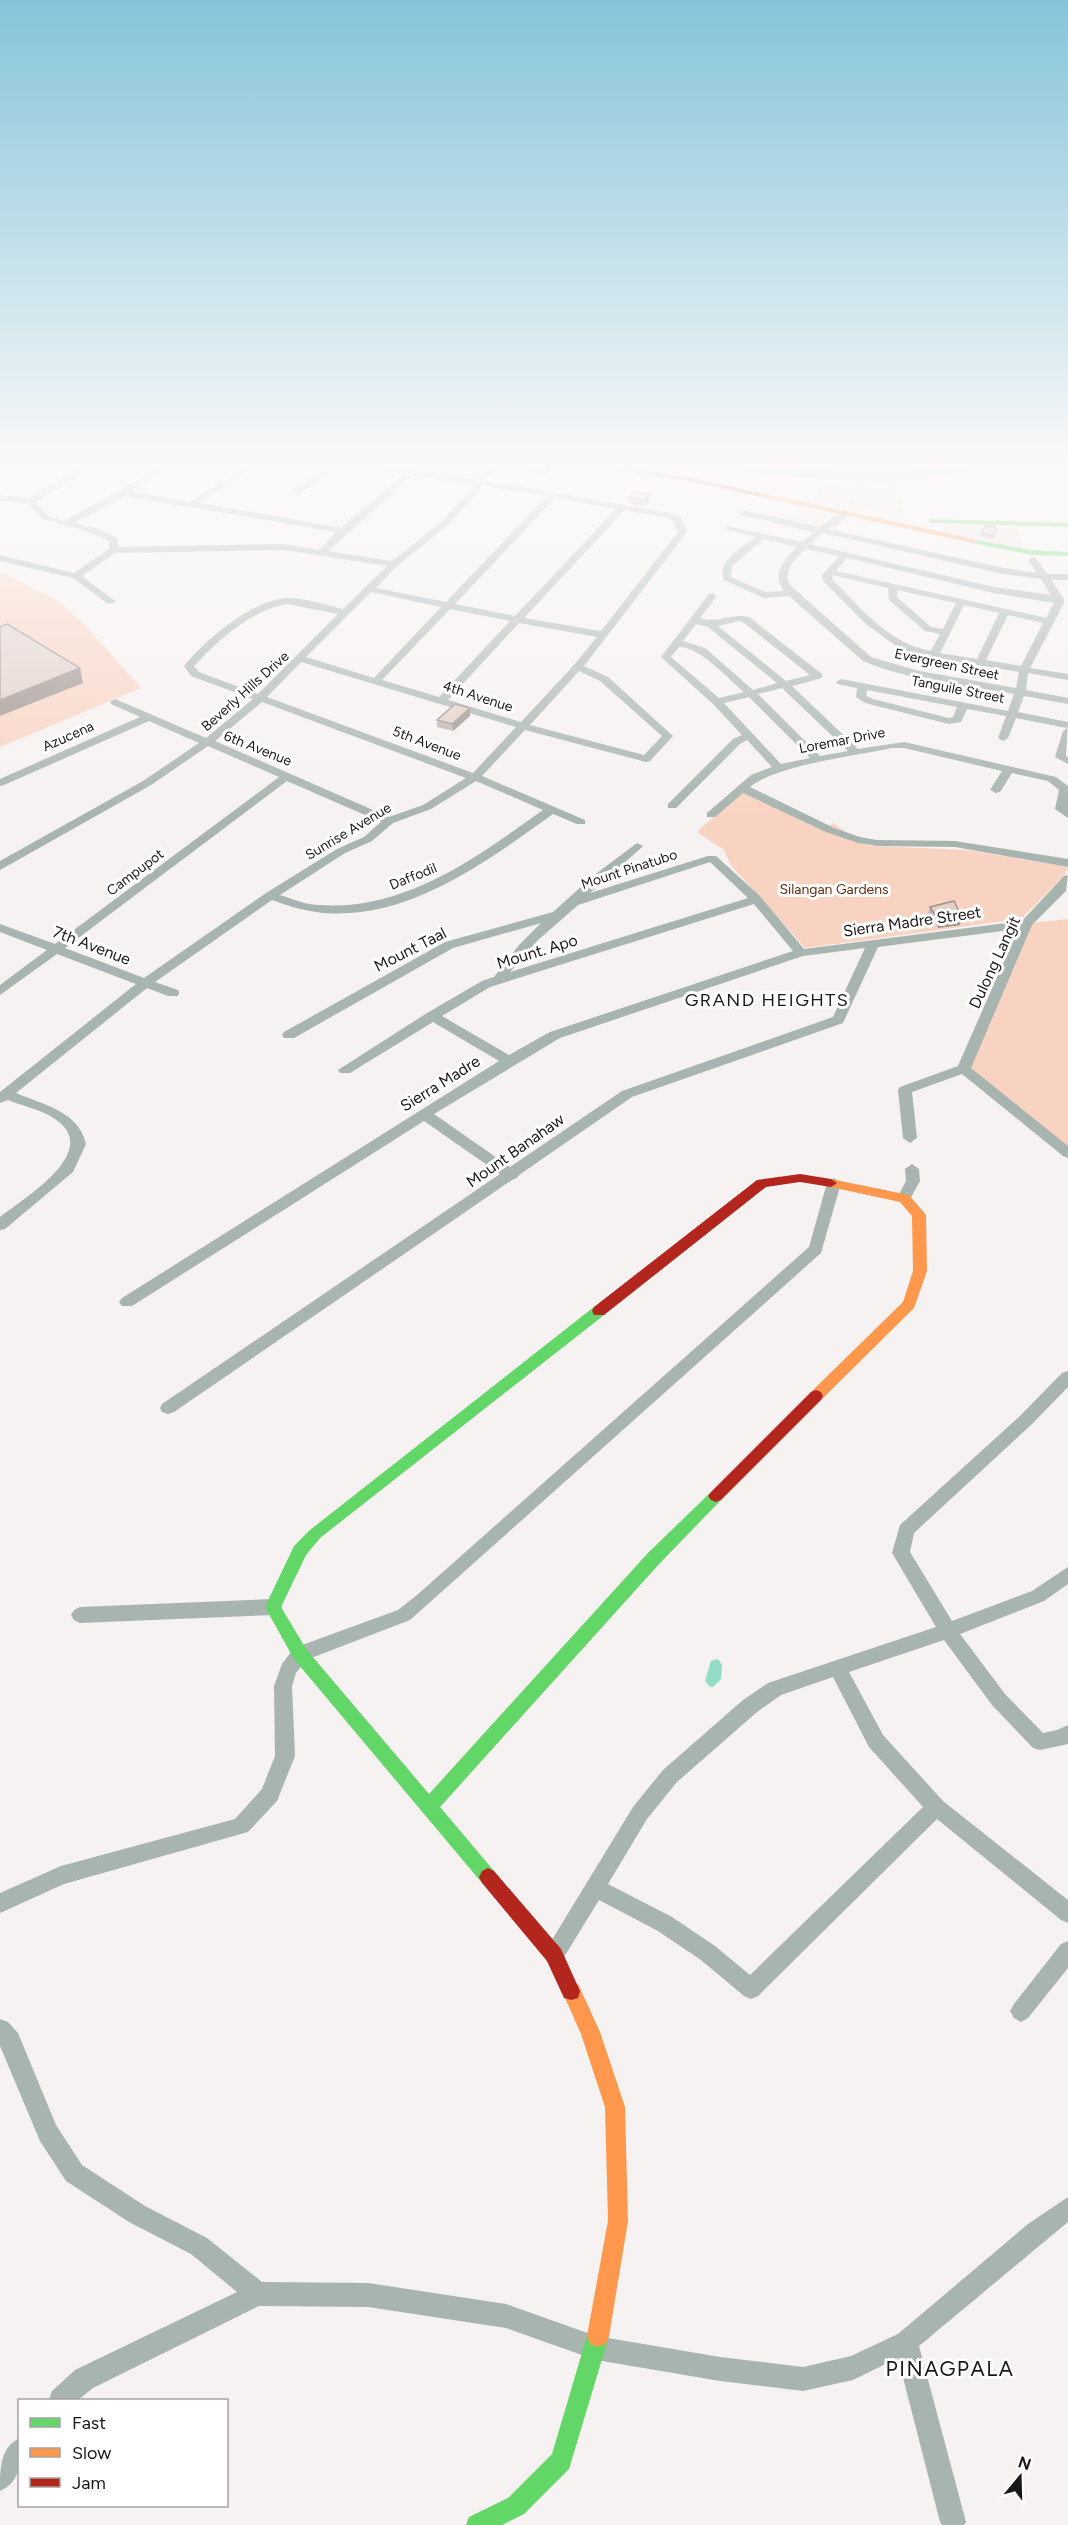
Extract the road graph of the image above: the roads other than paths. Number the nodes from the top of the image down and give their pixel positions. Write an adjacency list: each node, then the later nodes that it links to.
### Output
1 (85, 583): 17 (street)
2 (375, 583): 13 (street, Beverly Hills Drive)
3 (471, 583): 19 (street)
4 (552, 583): 22 (street)
5 (644, 583): 27 (street, Sunrise Avenue)
6 (738, 583): 14 (street)
7 (783, 583): 14 (street)
8 (830, 583): 29 (street)
9 (875, 583): 12 (street)
10 (963, 583): 16 (street)
11 (1048, 583): 16 (street)
12 (892, 587): 18 (street); 26 (street)
13 (369, 589): 19 (street); 21 (street, Beverly Hills Drive)
14 (791, 592): 40 (street, Evergreen Street)
15 (712, 596): 23 (street)
16 (1059, 599): 24 (street)
17 (111, 602)
18 (961, 602): 20 (street); 26 (street)
19 (450, 605): 22 (street); 35 (street)
20 (1005, 612): 24 (street); 31 (street)
21 (346, 613): 30 (street, Beverly Hills Drive); 41 (street, 5th Avenue)
22 (518, 620): 27 (street); 42 (street)
23 (695, 620): 25 (street); 28 (street)
24 (1050, 622): 33 (street)
25 (711, 625): 37 (street); 37 (street)
26 (946, 632): 29 (street)
27 (604, 635): 32 (street, Sunrise Avenue)
28 (676, 644): 39 (street); 45 (street)
29 (934, 655): 31 (street)
30 (301, 659): 35 (street, 4th Avenue); 41 (street, Beverly Hills Drive)
31 (980, 662): 33 (street)
32 (578, 667): 50 (street, Sunrise Avenue); 50 (street, 4th Avenue)
33 (1024, 669): 34 (street); 40 (street)
34 (1068, 677)
35 (377, 680): 42 (street, 4th Avenue)
36 (842, 682): 38 (street, Tanguile Street)
37 (785, 685): 39 (street); 55 (street)
38 (862, 686): 46 (street, Tanguile Street); 46 (street)
39 (751, 693): 45 (street); 56 (street)
40 (1020, 693): 43 (street, Evergreen Street); 47 (street)
41 (259, 699): 54 (street, Beverly Hills Drive); 61 (street, 5th Avenue)
42 (442, 700): 50 (street, 4th Avenue)
43 (1068, 701)
44 (115, 702): 48 (street, 6th Avenue)
45 (717, 702): 52 (street)
46 (963, 705): 47 (street, Tanguile Street)
47 (1011, 714): 49 (street, Tanguile Street); 53 (street)
48 (148, 717): 54 (street, 6th Avenue); 62 (street, Azucena)
49 (1068, 725)
50 (522, 726): 61 (street, Sunrise Avenue)
51 (1068, 731): 57 (street)
52 (749, 735): 58 (street); 65 (street)
53 (1003, 738)
54 (206, 743): 60 (street, 6th Avenue); 73 (street, Beverly Hills Drive)
55 (854, 751): 56 (street, Loremar Drive); 59 (street, Loremar Drive)
56 (818, 760): 58 (street, Loremar Drive)
57 (1068, 761)
58 (779, 768): 63 (street, Loremar Drive)
59 (1009, 769): 64 (street); 68 (street, Loremar Drive)
60 (287, 776): 69 (street, 6th Avenue); 82 (street, Campupot)
61 (475, 777): 66 (street, 5th Avenue); 69 (street, Sunrise Avenue)
62 (0, 783)
63 (742, 788): 67 (street, Loremar Drive); 72 (street)
64 (996, 790)
65 (672, 806)
66 (551, 810): 70 (street, 5th Avenue); 75 (street, Daffodil)
67 (711, 815)
68 (1068, 815)
69 (389, 821): 75 (street, Sunrise Avenue)
70 (581, 822)
71 (637, 846): 77 (street)
72 (1068, 864)
73 (0, 866)
74 (1068, 879): 79 (street, Dulong Langit)
75 (270, 896): 85 (street, Sunrise Avenue)
76 (756, 899): 77 (street, Mount Pinatubo); 83 (street); 84 (street, Mount. Apo)
77 (574, 903): 78 (street, Mount Pinatubo)
78 (556, 915): 84 (street); 89 (street, Mount Taal)
79 (1026, 924): 81 (street, Sierra Madre Street); 91 (street, Dulong Langit)
80 (0, 928): 82 (street, 7th Avenue)
81 (874, 943): 83 (street, Sierra Madre Street); 98 (street, Mount Banahaw)
82 (58, 949): 85 (street, 7th Avenue); 86 (street, Campupot)
83 (801, 953): 90 (street, Sierra Madre)
84 (498, 981): 88 (street, Mount. Apo)
85 (145, 983): 87 (street, 7th Avenue); 93 (street, Sunrise Avenue)
86 (0, 991)
87 (173, 993)
88 (432, 1016): 90 (street); 92 (street, Mount. Apo)
89 (289, 1035)
90 (509, 1061): 94 (street, Sierra Madre)
91 (964, 1069): 95 (street); 96 (street)
92 (345, 1070)
93 (3, 1096): 101 (street)
94 (424, 1114): 98 (street); 102 (street, Sierra Madre)
95 (910, 1138)
96 (1068, 1153)
97 (912, 1169): 100 (street)
98 (512, 1175): 104 (street, Mount Banahaw)
99 (834, 1183): 100 (street); 106 (street); 109 (street)
100 (904, 1198): 112 (street)
101 (0, 1225)
102 (128, 1302)
103 (1068, 1377): 108 (street)
104 (168, 1408)
105 (1068, 1574): 108 (street)
106 (273, 1607): 107 (street); 109 (street)
107 (80, 1615)
108 (947, 1632): 110 (street); 111 (street)
109 (300, 1654): 112 (street); 115 (street)
110 (837, 1666): 113 (street); 114 (street)
111 (1068, 1734)
112 (430, 1806): 118 (street)
113 (936, 1807): 114 (street); 116 (street)
114 (594, 1887): 118 (street)
115 (0, 1903)
116 (1068, 1913)
117 (1068, 1951): 119 (street)
118 (554, 1955): 124 (street)
119 (1021, 2011)
120 (0, 2030): 122 (street)
121 (1068, 2208): 123 (street)
122 (258, 2294): 124 (street); 125 (street)
123 (906, 2342): 124 (street); 128 (street)
124 (596, 2348): 129 (street)
125 (63, 2399)
126 (18, 2454): 127 (street)
127 (0, 2478)
128 (952, 2522)
129 (477, 2525)

